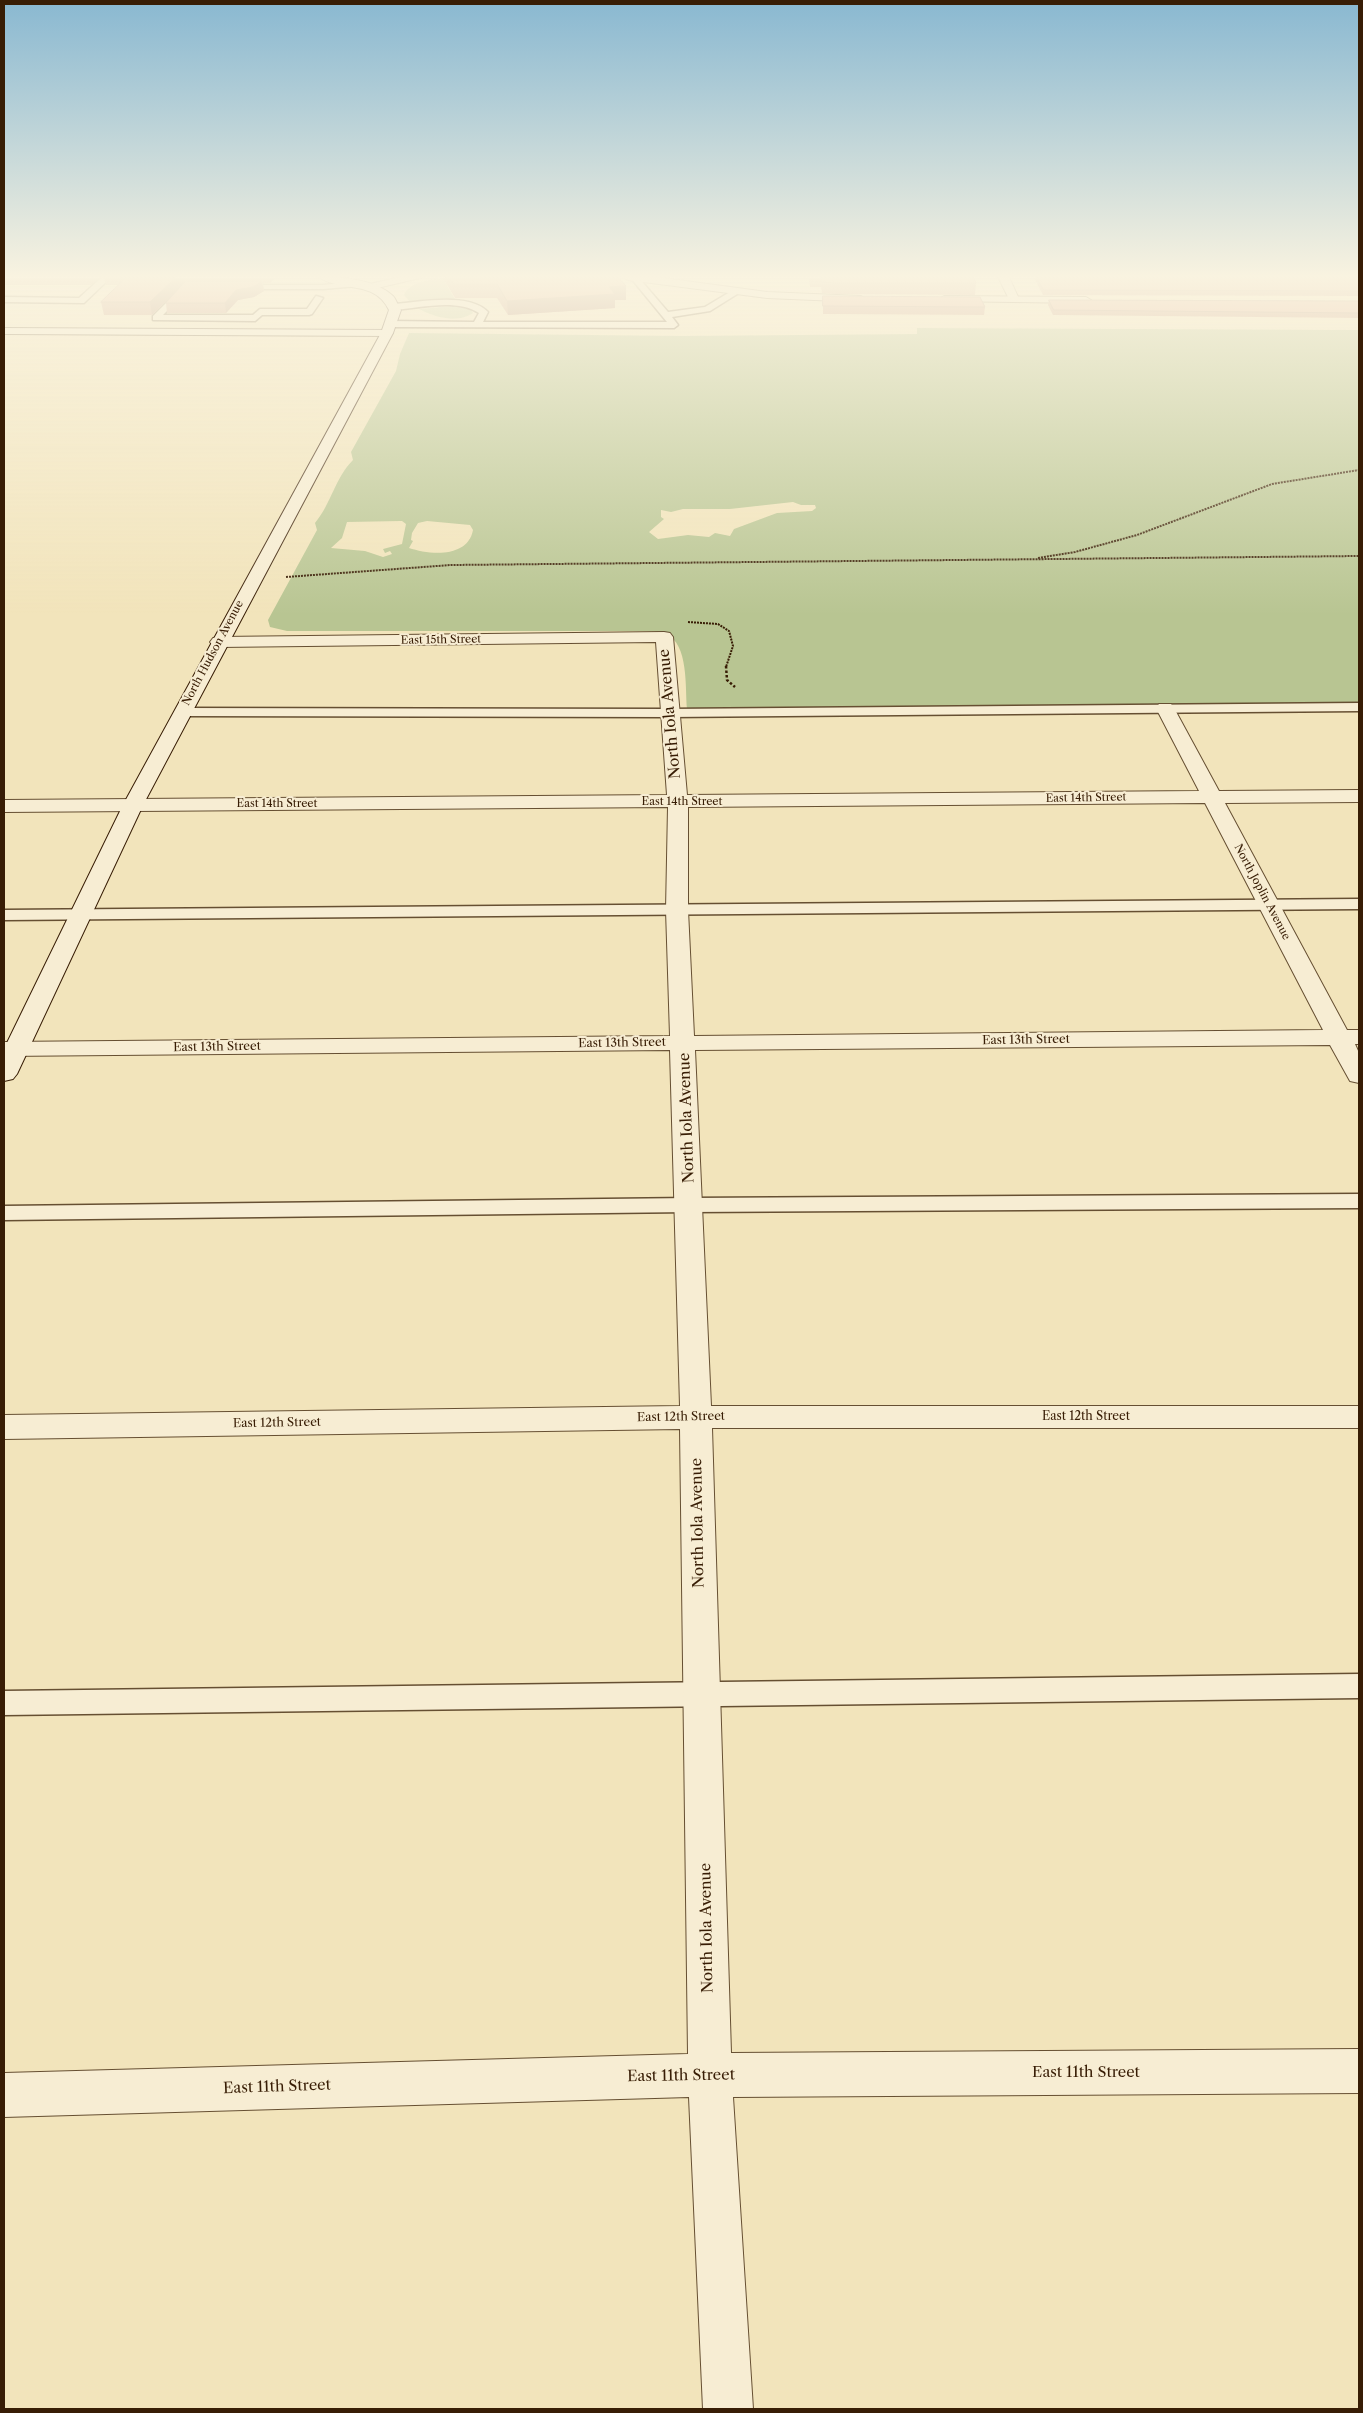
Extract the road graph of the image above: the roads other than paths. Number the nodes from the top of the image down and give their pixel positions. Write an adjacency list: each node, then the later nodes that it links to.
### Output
1 (356, 390): 3 (street, North Hudson Avenue)
2 (671, 630): 3 (street, East 15th Street); 7 (street, North Iola Avenue)
3 (219, 642): 6 (street, North Hudson Avenue)
4 (1359, 707): 5 (lane)
5 (1165, 708): 7 (lane); 9 (street, North Joplin Avenue)
6 (182, 712): 7 (lane); 11 (street, North Hudson Avenue)
7 (670, 713): 10 (street, North Iola Avenue)
8 (1359, 796): 9 (street, East 14th Street)
9 (1211, 797): 10 (street, East 14th Street); 13 (street, North Joplin Avenue)
10 (678, 802): 11 (street, East 14th Street); 15 (street, North Iola Avenue)
11 (133, 805): 12 (street, East 14th Street); 16 (street, North Hudson Avenue)
12 (4, 806)
13 (1268, 904): 14 (lane); 15 (lane); 18 (street, North Joplin Avenue)
14 (1359, 904)
15 (678, 910): 16 (lane); 19 (street, North Iola Avenue)
16 (80, 914): 17 (lane); 20 (street, North Hudson Avenue)
17 (4, 915)
18 (1349, 1037): 19 (street, East 13th Street); 22 (street, North Joplin Avenue)
19 (684, 1043): 20 (street, East 13th Street); 24 (street, North Iola Avenue)
20 (10, 1049): 21 (street, North Hudson Avenue)
21 (4, 1074)
22 (1359, 1076)
23 (1359, 1201): 24 (lane)
24 (690, 1205): 25 (lane); 26 (street, North Iola Avenue)
25 (4, 1214)
26 (696, 1417): 27 (street, East 12th Street); 28 (street, East 12th Street); 30 (street, North Iola Avenue)
27 (1359, 1417)
28 (4, 1427)
29 (1359, 1686): 30 (lane)
30 (702, 1694): 31 (lane); 33 (street, North Iola Avenue)
31 (4, 1703)
32 (1359, 2071): 33 (street, East 11th Street)
33 (710, 2075): 34 (street, East 11th Street); 35 (street, North Iola Avenue)
34 (4, 2096)
35 (728, 2409)

